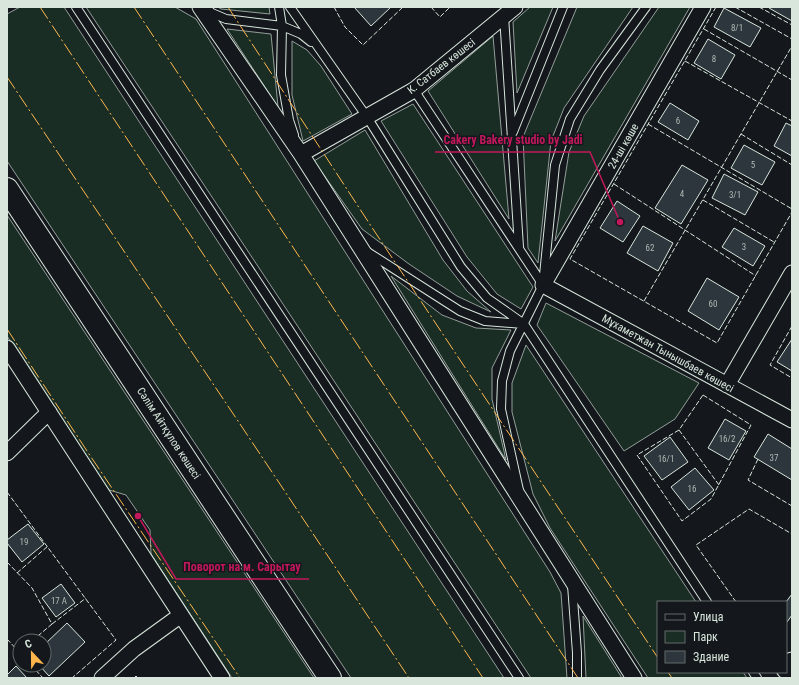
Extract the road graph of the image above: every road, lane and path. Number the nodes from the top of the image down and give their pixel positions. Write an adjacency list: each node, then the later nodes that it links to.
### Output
1 (76, 7): 36 (lane)
2 (191, 7): 11 (lane)
3 (200, 7): 11 (street)
4 (205, 7): 12 (lane)
5 (280, 7): 12 (lane)
6 (290, 7): 13 (lane)
7 (563, 7): 16 (lane)
8 (646, 7): 22 (lane)
9 (703, 7): 22 (street, 24-ші көше)
10 (509, 11): 14 (street, К. Сатбаев көшесі); 16 (lane)
11 (212, 25): 17 (street)
12 (282, 26): 13 (lane); 17 (lane)
13 (318, 48): 15 (lane)
14 (414, 90): 15 (street, К. Сатбаев көшесі); 20 (lane)
15 (367, 117): 17 (street, К. Сатбаев көшесі); 23 (lane)
16 (512, 135): 20 (lane)
17 (301, 154): 19 (street)
18 (7, 189): 35 (highway, Сәлім Айтқұлов көшесі)
19 (360, 247): 23 (lane); 29 (street)
20 (519, 248): 22 (lane)
21 (792, 273): 25 (street)
22 (543, 285): 23 (lane); 25 (street, Мұхаметжан Тынышбаев көшесі)
23 (524, 324): 29 (lane); 31 (lane)
24 (7, 348): 26 (street)
25 (727, 385): 27 (street, Мұхаметжан Тынышбаев көшесі)
26 (49, 412): 28 (street); 32 (street)
27 (792, 420)
28 (7, 453)
29 (522, 501): 30 (street)
30 (571, 579): 37 (lane); 38 (street)
31 (706, 601)
32 (181, 615): 33 (street); 34 (street)
33 (102, 678)
34 (222, 678)
35 (330, 678)
36 (519, 678)
37 (577, 678)
38 (634, 678)

